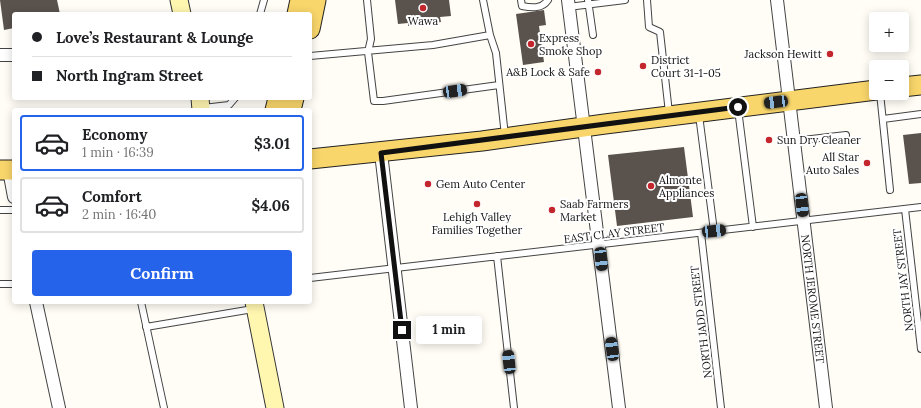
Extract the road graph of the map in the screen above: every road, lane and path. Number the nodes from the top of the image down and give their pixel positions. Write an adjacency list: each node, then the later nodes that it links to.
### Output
1 (179, 0): 14 (main road)
2 (264, 0): 15 (lane)
3 (300, 0): 16 (main road)
4 (316, 0): 17 (main road)
5 (366, 0): 20 (lane)
6 (483, 0): 18 (lane)
7 (521, 0): 8 (lane)
8 (548, 0)
9 (626, 0): 12 (lane)
10 (647, 0): 35 (lane)
11 (777, 0): 30 (street, NORTH JEROME STREET)
12 (588, 2): 13 (lane); 19 (lane)
13 (568, 4): 37 (street)
14 (182, 12)
15 (261, 12)
16 (297, 12)
17 (312, 19)
18 (490, 35): 20 (lane); 24 (lane)
19 (593, 35)
20 (368, 52): 23 (lane); 24 (lane)
21 (0, 56): 22 (street)
22 (12, 56)
23 (312, 56)
24 (499, 85): 39 (lane)
25 (921, 85): 26 (main road)
26 (909, 86)
27 (869, 91): 30 (main road)
28 (233, 100): 31 (lane)
29 (881, 100): 36 (lane)
30 (789, 101): 32 (main road); 40 (street, NORTH JEROME STREET)
31 (201, 105)
32 (738, 107): 33 (main road); 51 (lane)
33 (698, 112): 35 (main road); 52 (lane)
34 (921, 114): 36 (lane)
35 (669, 116): 37 (main road)
36 (883, 119): 45 (lane)
37 (583, 127): 39 (main road); 54 (street)
38 (846, 135): 40 (lane)
39 (506, 138): 41 (main road)
40 (794, 141): 50 (street, NORTH JEROME STREET)
41 (381, 153): 42 (main road); 56 (street)
42 (312, 160)
43 (8, 170): 44 (street)
44 (12, 187)
45 (890, 190)
46 (921, 207): 47 (lane, EAST CLAY STREET)
47 (904, 209): 50 (lane, EAST CLAY STREET); 64 (lane, NORTH JAY STREET)
48 (0, 210): 49 (lane)
49 (12, 210)
50 (804, 221): 51 (lane, EAST CLAY STREET); 72 (street, NORTH JEROME STREET)
51 (753, 227): 52 (lane, EAST CLAY STREET)
52 (714, 231): 53 (lane, EAST CLAY STREET)
53 (701, 233): 54 (lane, EAST CLAY STREET); 71 (lane, NORTH JADD STREET)
54 (599, 245): 55 (lane, EAST CLAY STREET); 70 (street)
55 (497, 256): 56 (lane, EAST CLAY STREET); 69 (lane)
56 (395, 268): 57 (lane, EAST CLAY STREET); 68 (street)
57 (312, 278)
58 (0, 284): 59 (lane)
59 (12, 284)
60 (36, 304): 65 (street)
61 (141, 304): 63 (lane)
62 (255, 305): 63 (lane); 67 (main road)
63 (146, 327): 66 (lane)
64 (921, 348)
65 (58, 408)
66 (164, 408)
67 (275, 408)
68 (411, 408)
69 (514, 408)
70 (619, 408)
71 (721, 408)
72 (826, 408)

